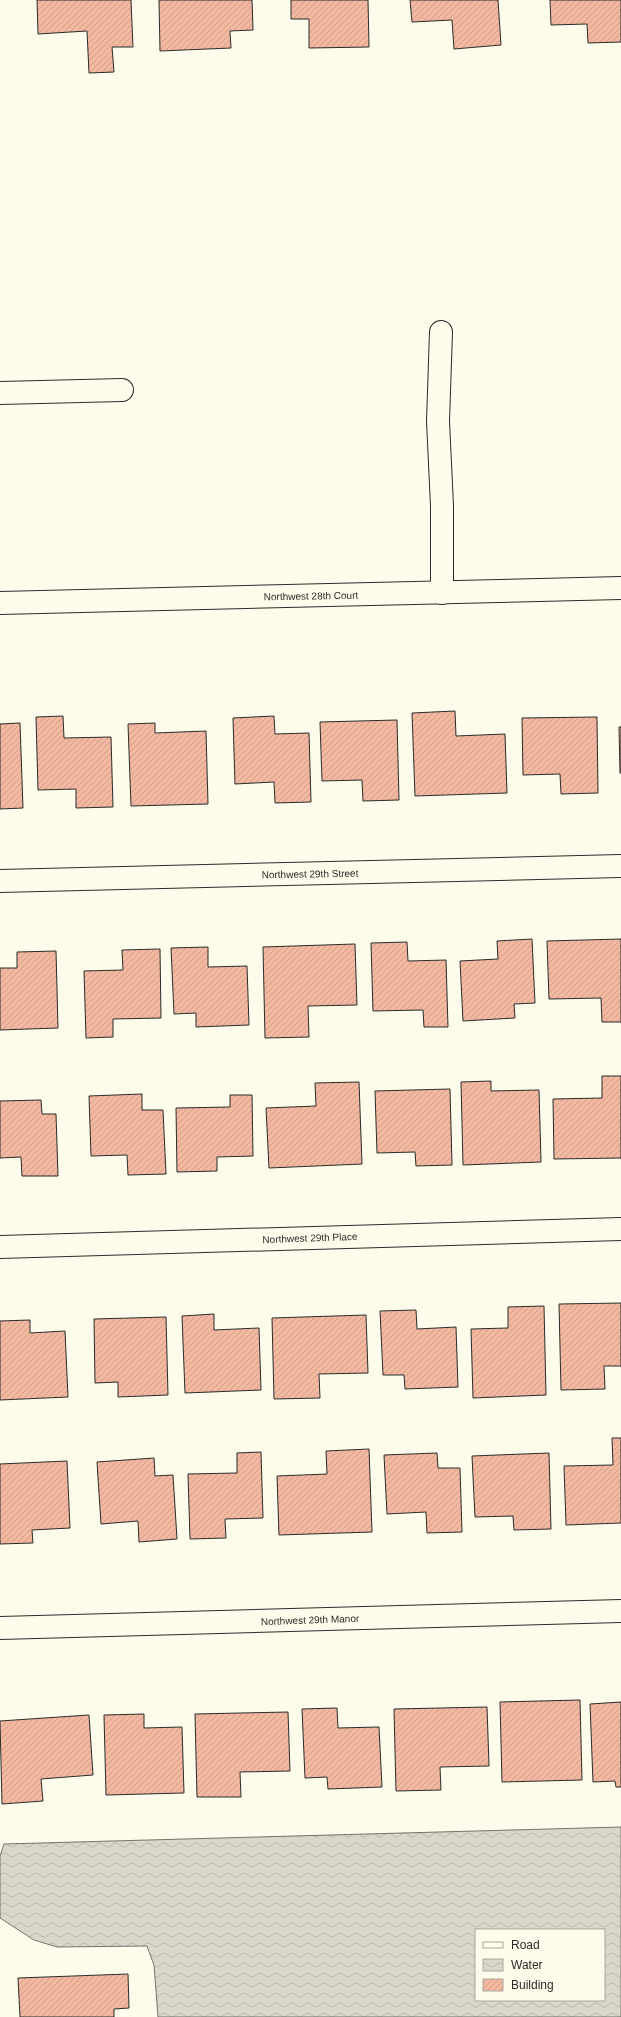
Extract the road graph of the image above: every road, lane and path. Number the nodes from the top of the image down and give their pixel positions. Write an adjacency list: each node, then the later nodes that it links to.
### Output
1 (441, 332): 5 (street)
2 (122, 390): 3 (street)
3 (0, 393)
4 (621, 588): 5 (street, Northwest 28th Court)
5 (442, 593): 6 (street, Northwest 28th Court)
6 (0, 603)
7 (621, 866): 8 (street, Northwest 29th Street)
8 (0, 881)
9 (621, 1229): 10 (street, Northwest 29th Place)
10 (0, 1247)
11 (621, 1611): 12 (street, Northwest 29th Manor)
12 (0, 1628)

